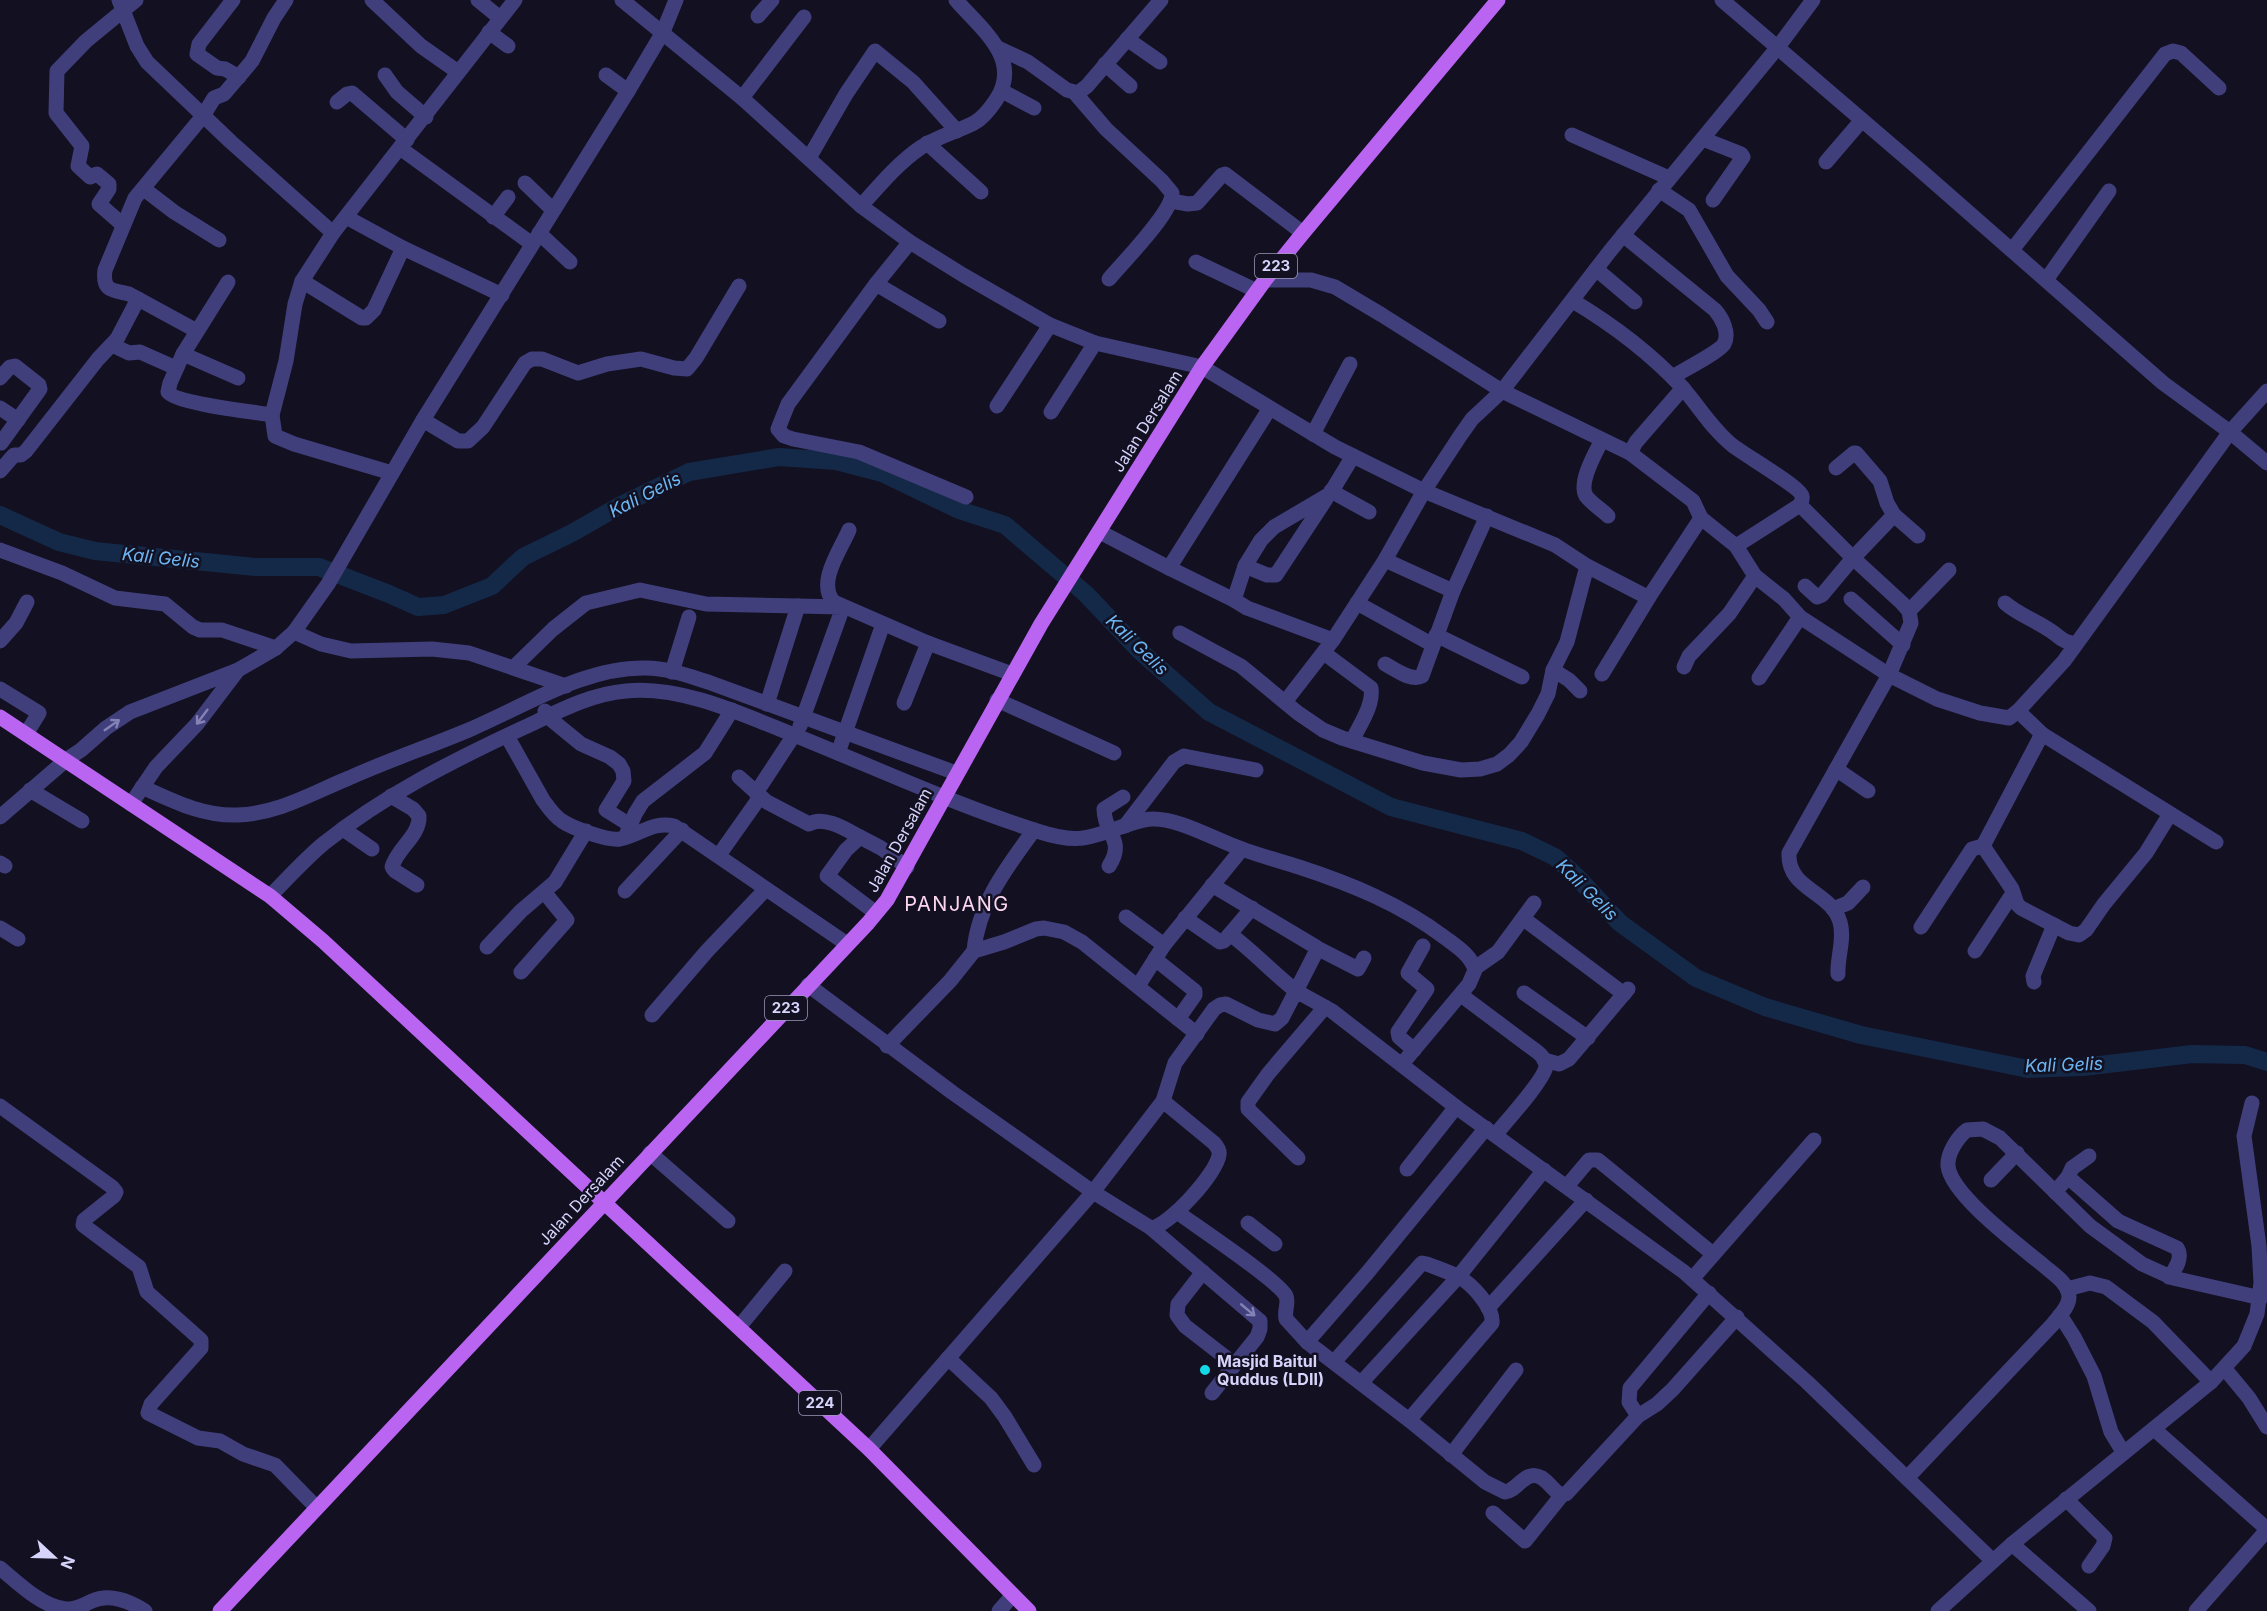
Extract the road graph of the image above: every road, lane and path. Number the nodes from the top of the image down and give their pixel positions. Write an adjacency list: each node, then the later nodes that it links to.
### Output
1 (136, 0): 15 (street)
2 (233, 0): 30 (street)
3 (286, 0): 30 (street)
4 (372, 0): 27 (street)
5 (478, 0): 18 (street)
6 (515, 0): 18 (street)
7 (622, 0): 20 (street)
8 (676, 0): 20 (street)
9 (772, 0): 16 (street)
10 (956, 0): 24 (street)
11 (1161, 0): 21 (street)
12 (1498, 0): 64 (main road, Jalan Dersalam / 223)
13 (1722, 0): 23 (street)
14 (1813, 0): 23 (street)
15 (122, 6): 39 (street); 62 (street)
16 (758, 16)
17 (804, 17): 36 (street)
18 (500, 18): 19 (street)
19 (489, 32): 22 (street); 27 (street)
20 (663, 32): 33 (street); 36 (street)
21 (1127, 39): 25 (street); 26 (street)
22 (508, 46)
23 (1778, 47): 41 (street); 44 (street)
24 (998, 48): 34 (street); 35 (street)
25 (1160, 62)
26 (1105, 64): 31 (street); 35 (street)
27 (458, 72): 40 (street)
28 (385, 75): 40 (street)
29 (606, 75): 33 (street)
30 (239, 77): 39 (street)
31 (1130, 86)
32 (2219, 88): 70 (street)
33 (628, 91): 59 (street)
34 (1002, 91): 38 (street); 42 (street)
35 (1075, 93): 57 (street)
36 (742, 98): 47 (street)
37 (337, 102): 46 (street)
38 (1034, 108)
39 (203, 116): 51 (street); 63 (street)
40 (426, 117): 46 (street)
41 (1862, 120): 48 (street); 70 (street)
42 (957, 130): 45 (street); 47 (street)
43 (1572, 135): 49 (street)
44 (1703, 139): 49 (street); 56 (street)
45 (927, 143): 54 (street); 58 (street)
46 (404, 144): 60 (street); 61 (street)
47 (809, 158): 58 (street)
48 (1826, 162)
49 (1670, 178): 52 (street)
50 (525, 183): 59 (street)
51 (144, 189): 62 (street); 67 (street)
52 (1659, 190): 65 (street); 86 (street)
53 (2109, 191): 75 (street)
54 (981, 192)
55 (508, 197): 61 (street)
56 (1713, 200)
57 (1171, 201): 64 (street); 74 (street)
58 (861, 206): 68 (street)
59 (553, 210): 66 (street)
60 (346, 217): 63 (street); 69 (street)
61 (493, 217): 66 (street)
62 (123, 225): 82 (street)
63 (333, 233): 76 (street)
64 (1303, 233): 80 (main road, Jalan Dersalam / 223)
65 (1623, 235): 73 (street); 95 (street)
66 (535, 238): 71 (street); 81 (street)
67 (219, 240)
68 (910, 242): 78 (street); 87 (street)
69 (404, 248): 76 (street); 81 (street)
70 (2012, 250): 75 (street)
71 (570, 262)
72 (1196, 262): 80 (street)
73 (1596, 269): 83 (street); 84 (street)
74 (1109, 279)
75 (2046, 280): 108 (street)
76 (302, 281): 105 (street)
77 (228, 282): 88 (street)
78 (876, 284): 85 (street); 121 (street)
79 (739, 286): 107 (street)
80 (1261, 286): 93 (main road, Jalan Dersalam / 223); 99 (street)
81 (502, 295): 107 (street)
82 (138, 299): 88 (street); 90 (street)
83 (1573, 301): 95 (street); 99 (street)
84 (1635, 302)
85 (939, 321)
86 (1767, 322)
87 (1050, 325): 89 (street); 101 (street)
88 (197, 331): 91 (street)
89 (1095, 343): 93 (street); 104 (street)
90 (112, 345): 94 (street); 113 (street)
91 (183, 354): 94 (street); 97 (street)
92 (1350, 364): 109 (street)
93 (1202, 366): 103 (street); 129 (main road, Jalan Dersalam / 223)
94 (176, 368): 105 (street)
95 (1672, 377): 98 (street)
96 (0, 378): 106 (street)
97 (238, 378)
98 (1683, 388): 112 (street); 122 (street)
99 (1502, 391): 110 (street); 119 (street)
100 (2267, 391): 108 (street)
101 (998, 406)
102 (0, 408): 106 (street)
103 (1270, 408): 109 (street); 137 (street)
104 (1051, 412)
105 (272, 415): 118 (street)
106 (18, 420): 111 (street)
107 (423, 420): 118 (street)
108 (2230, 432): 115 (street); 159 (street)
109 (1313, 434): 114 (street)
110 (1602, 440): 112 (street); 126 (street)
111 (0, 443): 113 (street)
112 (1630, 453): 127 (street)
113 (14, 455): 117 (street)
114 (1353, 456): 119 (street); 120 (street)
115 (2267, 463)
116 (1836, 468): 124 (street)
117 (0, 471)
118 (392, 473): 154 (street)
119 (1424, 491): 125 (street); 134 (street)
120 (1330, 492): 123 (street); 135 (street); 135 (street)
121 (966, 497)
122 (1800, 505): 131 (street); 133 (street)
123 (1369, 512)
124 (1894, 515): 130 (street); 133 (street)
125 (1487, 516): 136 (street); 141 (street)
126 (1608, 516)
127 (1701, 518): 131 (street); 142 (street)
128 (849, 531): 149 (street)
129 (1100, 532): 137 (street); 169 (main road, Jalan Dersalam / 223)
130 (1918, 536)
131 (1736, 546): 139 (street)
132 (0, 550): 162 (street)
133 (1852, 558): 140 (street); 150 (street)
134 (1385, 560): 141 (street); 146 (street)
135 (1245, 566): 144 (street)
136 (1587, 566): 142 (street); 167 (street)
137 (1169, 568): 144 (street)
138 (1949, 570): 150 (street)
139 (1755, 576): 152 (street); 165 (street)
140 (1805, 586)
141 (1453, 591): 156 (street)
142 (1649, 597): 170 (street)
143 (1851, 599): 160 (street)
144 (1234, 600): 161 (street)
145 (27, 603): 157 (street)
146 (1357, 603): 156 (street); 161 (street)
147 (2005, 603): 159 (street)
148 (798, 606): 149 (street); 164 (street); 181 (street)
149 (843, 607): 153 (street); 186 (street)
150 (1909, 611): 160 (street)
151 (689, 617): 168 (street)
152 (1800, 617): 171 (street); 173 (street)
153 (883, 624): 158 (street); 192 (street)
154 (294, 632): 162 (street); 164 (street)
155 (1180, 633): 179 (street)
156 (1435, 640): 163 (street); 172 (street)
157 (0, 641)
158 (928, 643): 169 (street); 180 (street)
159 (2076, 644): 184 (street)
160 (1903, 645): 171 (street)
161 (1329, 647): 179 (street); 191 (street)
162 (276, 648): 166 (street)
163 (1385, 664)
164 (514, 667): 174 (street)
165 (1684, 667)
166 (238, 670): 195 (street, one-way to 166); 200 (street, one-way to 200)
167 (1553, 670): 176 (street); 191 (street)
168 (673, 672): 174 (street); 177 (street); 181 (street)
169 (1012, 674): 178 (main road, Jalan Dersalam / 223)
170 (1602, 674)
171 (1889, 675): 184 (street); 196 (street)
172 (1522, 677)
173 (1759, 678)
174 (566, 686): 182 (street)
175 (0, 689): 187 (street)
176 (1580, 691)
177 (669, 693): 182 (street); 183 (street)
178 (998, 700): 193 (street); 198 (main road, Jalan Dersalam / 223)
179 (1285, 702): 191 (street)
180 (904, 703)
181 (767, 704): 186 (street)
182 (543, 708): 189 (street); 194 (street); 216 (street)
183 (732, 710): 190 (street); 216 (street)
184 (2018, 711): 188 (street)
185 (0, 717): 187 (main road)
186 (804, 717): 190 (street); 192 (street)
187 (26, 734): 195 (main road)
188 (2042, 734): 208 (street); 220 (street)
189 (507, 736): 194 (street); 215 (street)
190 (795, 736): 192 (street); 203 (street)
191 (1352, 741)
192 (842, 742): 198 (street); 205 (street)
193 (1114, 753)
194 (433, 755): 200 (street); 204 (street)
195 (66, 760): 201 (street); 207 (main road)
196 (1836, 769): 202 (street); 236 (street)
197 (1256, 770): 211 (street)
198 (955, 775): 205 (main road, Jalan Dersalam / 223)
199 (739, 777): 203 (street)
200 (142, 787): 207 (street)
201 (30, 790): 209 (street); 210 (street)
202 (1868, 791)
203 (758, 795): 218 (street); 223 (street)
204 (391, 796): 212 (street); 226 (street)
205 (944, 796): 214 (street); 225 (main road, Jalan Dersalam / 223)
206 (1123, 797): 217 (street)
207 (130, 804): 233 (main road)
208 (2169, 814): 219 (street); 241 (street)
209 (0, 817)
210 (82, 821)
211 (1125, 826): 217 (street); 222 (street)
212 (343, 829): 221 (street); 233 (street)
213 (682, 830): 216 (street); 223 (street); 230 (street)
214 (1034, 830): 217 (street); 251 (street)
215 (586, 831): 216 (street); 231 (street)
216 (627, 831)
217 (1109, 831): 224 (street)
218 (860, 837): 225 (street); 237 (street)
219 (2216, 842)
220 (1983, 846): 232 (street); 242 (street)
221 (372, 849)
222 (1242, 849): 227 (street); 255 (street)
223 (719, 855): 229 (street)
224 (1109, 866)
225 (907, 867): 237 (main road, Jalan Dersalam / 223)
226 (417, 885)
227 (1212, 885): 235 (street); 239 (street)
228 (1863, 887): 236 (street)
229 (766, 889): 246 (street); 265 (street)
230 (625, 891)
231 (545, 893): 249 (street); 256 (street)
232 (2013, 893): 241 (street); 252 (street)
233 (270, 896): 291 (main road)
234 (1534, 903): 240 (street)
235 (1252, 909): 244 (street); 250 (street)
236 (1833, 909): 257 (street)
237 (876, 913): 246 (main road, Jalan Dersalam / 223)
238 (1126, 917): 247 (street)
239 (1185, 918): 244 (street); 247 (street)
240 (1524, 919): 255 (street); 268 (street)
241 (2054, 925): 258 (street)
242 (1921, 927)
243 (0, 928): 245 (street)
244 (1230, 934): 261 (street)
245 (18, 939)
246 (847, 944): 259 (main road, Jalan Dersalam / 223)
247 (1164, 945): 253 (street)
248 (1423, 946): 270 (street)
249 (487, 947)
250 (1317, 948): 254 (street); 261 (street)
251 (974, 951): 260 (street); 269 (street)
252 (1975, 951)
253 (1155, 958): 260 (street); 266 (street)
254 (1364, 958)
255 (1475, 968): 263 (street)
256 (521, 972)
257 (1838, 974)
258 (2034, 982)
259 (808, 985): 269 (street); 279 (main road, Jalan Dersalam / 223)
260 (1138, 986): 266 (street)
261 (1296, 991): 264 (street); 267 (street)
262 (1524, 993): 268 (street)
263 (1461, 995): 270 (street); 271 (street)
264 (1324, 1007): 272 (street); 282 (street)
265 (652, 1015)
266 (1178, 1019): 267 (street)
267 (1197, 1034): 273 (street)
268 (1588, 1038): 271 (street)
269 (887, 1046): 288 (street)
270 (1414, 1050): 272 (street)
271 (1544, 1060): 277 (street)
272 (1402, 1064): 276 (street)
273 (1163, 1101): 288 (street); 292 (street)
274 (2252, 1103): 306 (street)
275 (0, 1106): 330 (street)
276 (1456, 1107): 277 (street); 283 (street)
277 (1490, 1132): 284 (street); 310 (street)
278 (1814, 1140): 297 (street)
279 (650, 1153): 291 (main road, Jalan Dersalam / 223); 293 (street)
280 (2017, 1153): 286 (street); 289 (street); 303 (street)
281 (2089, 1156): 285 (street)
282 (1298, 1158)
283 (1407, 1169)
284 (1544, 1170): 287 (street); 300 (street)
285 (2068, 1177): 289 (street); 301 (street)
286 (1991, 1180)
287 (1567, 1186): 290 (street); 297 (street)
288 (1093, 1192): 295 (street); 311 (street)
289 (2055, 1192): 301 (street)
290 (1586, 1200): 302 (street); 305 (street)
291 (603, 1203): 309 (main road, 224); 330 (main road, Jalan Dersalam)
292 (1178, 1212): 295 (street); 310 (street)
293 (728, 1221)
294 (1248, 1223): 296 (street)
295 (1151, 1228): 299 (street)
296 (1275, 1244)
297 (1713, 1254): 302 (street)
298 (785, 1271): 309 (street)
299 (1203, 1272): 313 (street, one-way to 313); 313 (street)
300 (1458, 1277): 305 (street); 312 (street); 317 (street)
301 (2169, 1277): 306 (street)
302 (1692, 1279): 304 (street)
303 (2067, 1289): 307 (street); 316 (street)
304 (1709, 1293): 308 (street); 319 (street)
305 (1488, 1308): 320 (street)
306 (2262, 1308): 314 (street)
307 (2060, 1315): 324 (street); 327 (street)
308 (1737, 1317): 319 (street); 327 (street)
309 (739, 1327): 323 (main road, 224)
310 (1307, 1342): 312 (street)
311 (948, 1358): 323 (street); 326 (street)
312 (1334, 1362): 317 (street)
313 (1234, 1364): 318 (street)
314 (2224, 1369): 316 (street); 321 (street)
315 (1516, 1370): 325 (street)
316 (2211, 1382): 322 (street)
317 (1360, 1383): 320 (street)
318 (1212, 1393)
319 (1638, 1416): 328 (street)
320 (1409, 1420): 325 (street)
321 (2267, 1427)
322 (2154, 1429): 324 (street); 332 (street)
323 (869, 1449): 337 (main road, 224)
324 (2123, 1452): 329 (street)
325 (1451, 1455): 328 (street)
326 (1034, 1464)
327 (1907, 1478): 334 (street)
328 (1562, 1495): 331 (street)
329 (2066, 1499): 333 (street); 335 (street)
330 (316, 1507): 339 (main road, Jalan Dersalam)
331 (1493, 1514)
332 (2267, 1529): 344 (street)
333 (2012, 1544): 334 (street); 343 (street)
334 (1993, 1560): 342 (street)
335 (2089, 1566)
336 (0, 1568): 338 (street)
337 (1013, 1595): 340 (street); 341 (main road, 224)
338 (144, 1611)
339 (220, 1611)
340 (999, 1611)
341 (1029, 1611)
342 (1938, 1611)
343 (2089, 1611)
344 (2196, 1611)

